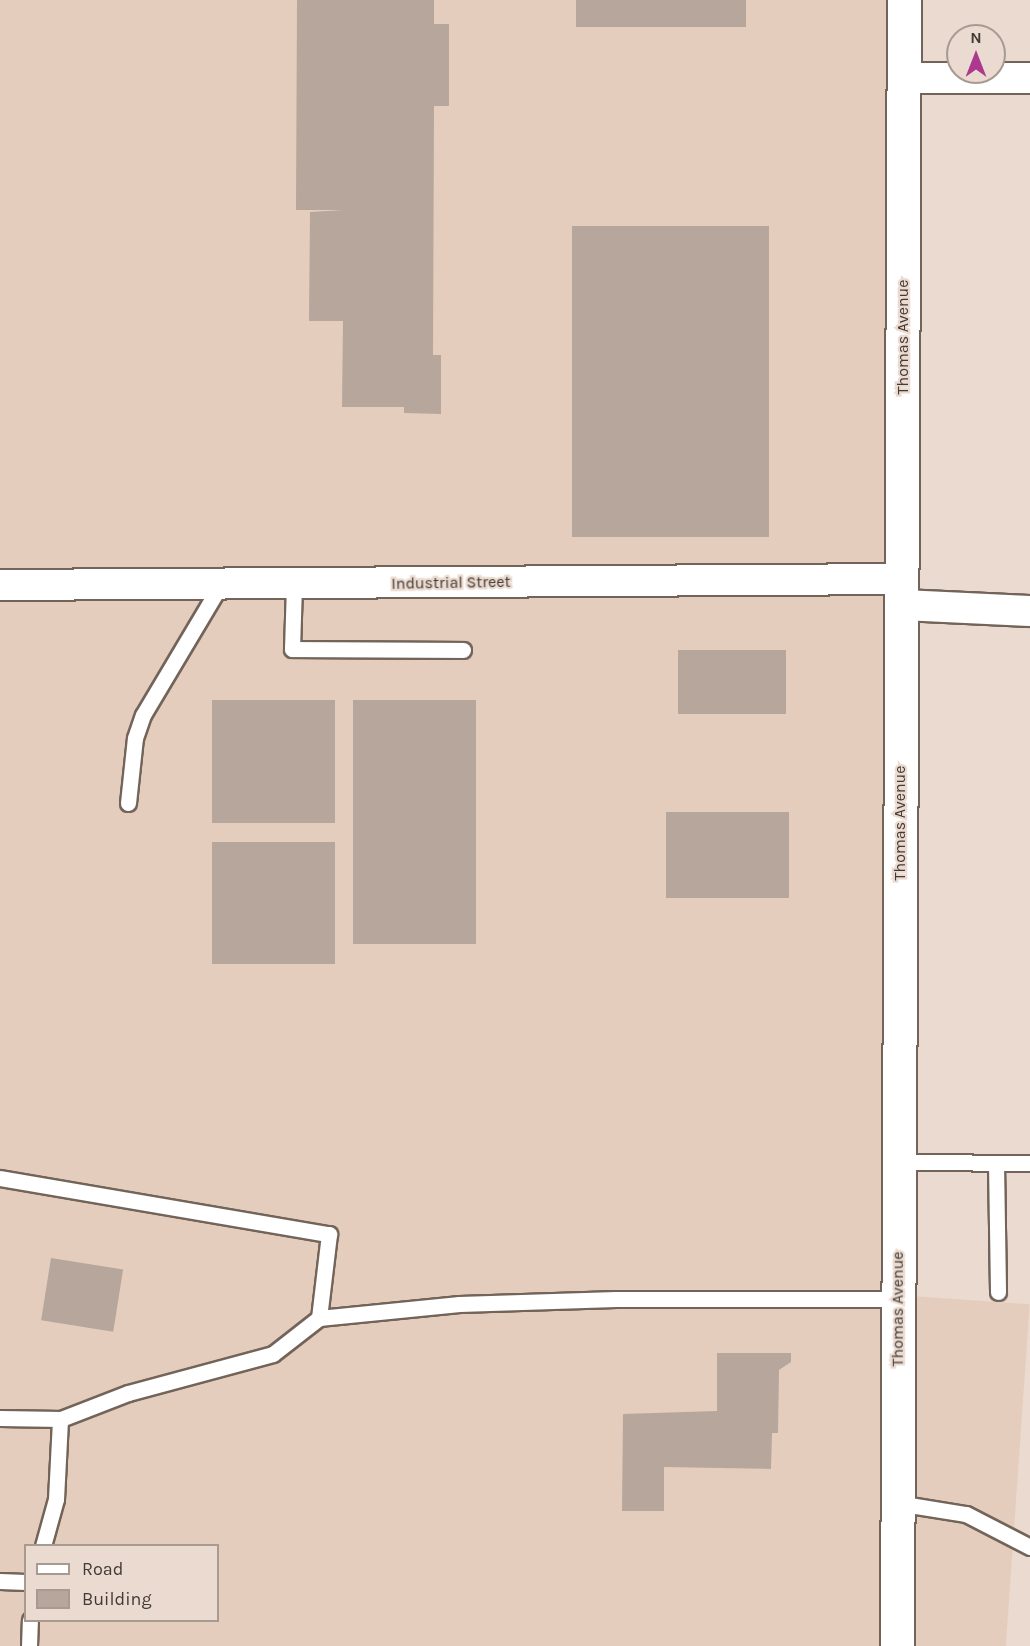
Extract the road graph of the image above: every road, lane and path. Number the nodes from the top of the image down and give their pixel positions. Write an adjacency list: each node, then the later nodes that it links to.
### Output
1 (904, 0): 2 (street, Thomas Avenue)
2 (904, 78): 3 (street); 7 (street, Thomas Avenue)
3 (1030, 78)
4 (0, 585): 6 (street, Industrial Street)
5 (294, 585): 6 (street, Industrial Street); 7 (street, Industrial Street); 9 (lane)
6 (220, 586): 10 (lane)
7 (902, 592): 8 (street, Industrial Street); 11 (street, Thomas Avenue)
8 (1030, 610)
9 (463, 650)
10 (128, 803)
11 (899, 1162): 12 (lane); 16 (street, Thomas Avenue)
12 (996, 1163): 13 (lane); 15 (lane)
13 (1030, 1163)
14 (0, 1178): 17 (lane)
15 (998, 1292)
16 (898, 1299): 17 (lane); 20 (street, Thomas Avenue)
17 (320, 1318): 19 (lane)
18 (0, 1418): 19 (lane)
19 (60, 1419): 21 (lane)
20 (897, 1503): 22 (lane); 27 (street, Thomas Avenue)
21 (43, 1544)
22 (1030, 1547)
23 (0, 1581): 24 (lane)
24 (24, 1582)
25 (30, 1622): 26 (lane)
26 (29, 1646)
27 (897, 1646)

